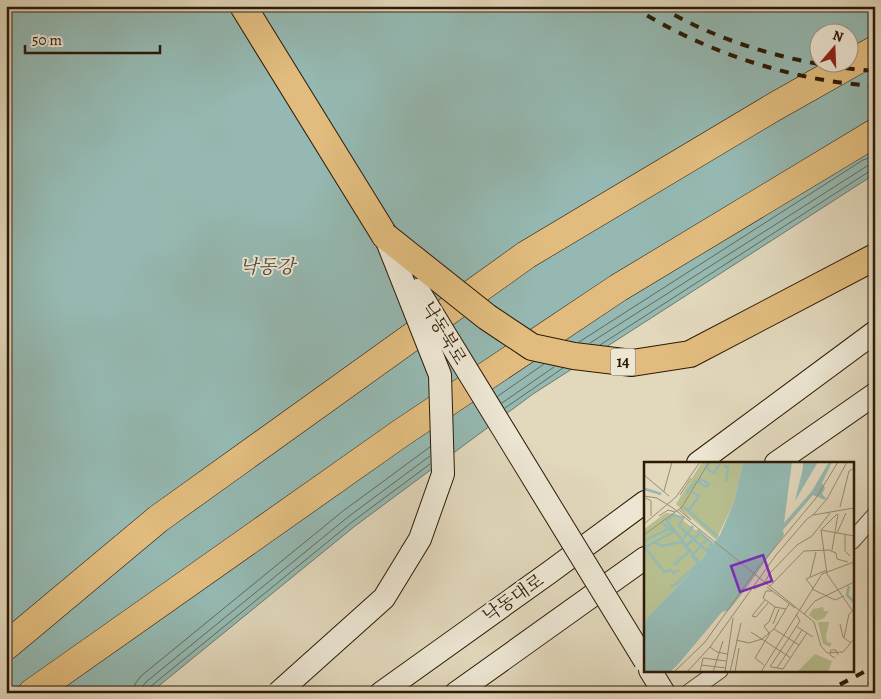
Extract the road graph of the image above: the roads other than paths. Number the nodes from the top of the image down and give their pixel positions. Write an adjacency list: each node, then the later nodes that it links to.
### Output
1 (243, 6): 4 (main road, 낙동북로 / 14)
2 (875, 50): 14 (highway, bridge)
3 (875, 133): 18 (highway, bridge)
4 (385, 236): 5 (main road, 14, bridge); 15 (main road, 낙동북로, bridge); 19 (main road, 14, bridge)
5 (875, 257)
6 (875, 332): 8 (main road)
7 (875, 394): 9 (main road)
8 (699, 462)
9 (777, 462)
10 (644, 503): 20 (main road, 낙동대로)
11 (875, 515): 12 (street)
12 (854, 539)
13 (644, 559): 21 (main road)
14 (6, 646)
15 (644, 659)
16 (651, 672): 22 (main road)
17 (717, 672): 23 (street)
18 (32, 693)
19 (278, 693)
20 (381, 693)
21 (456, 693)
22 (664, 693)
23 (688, 693)

